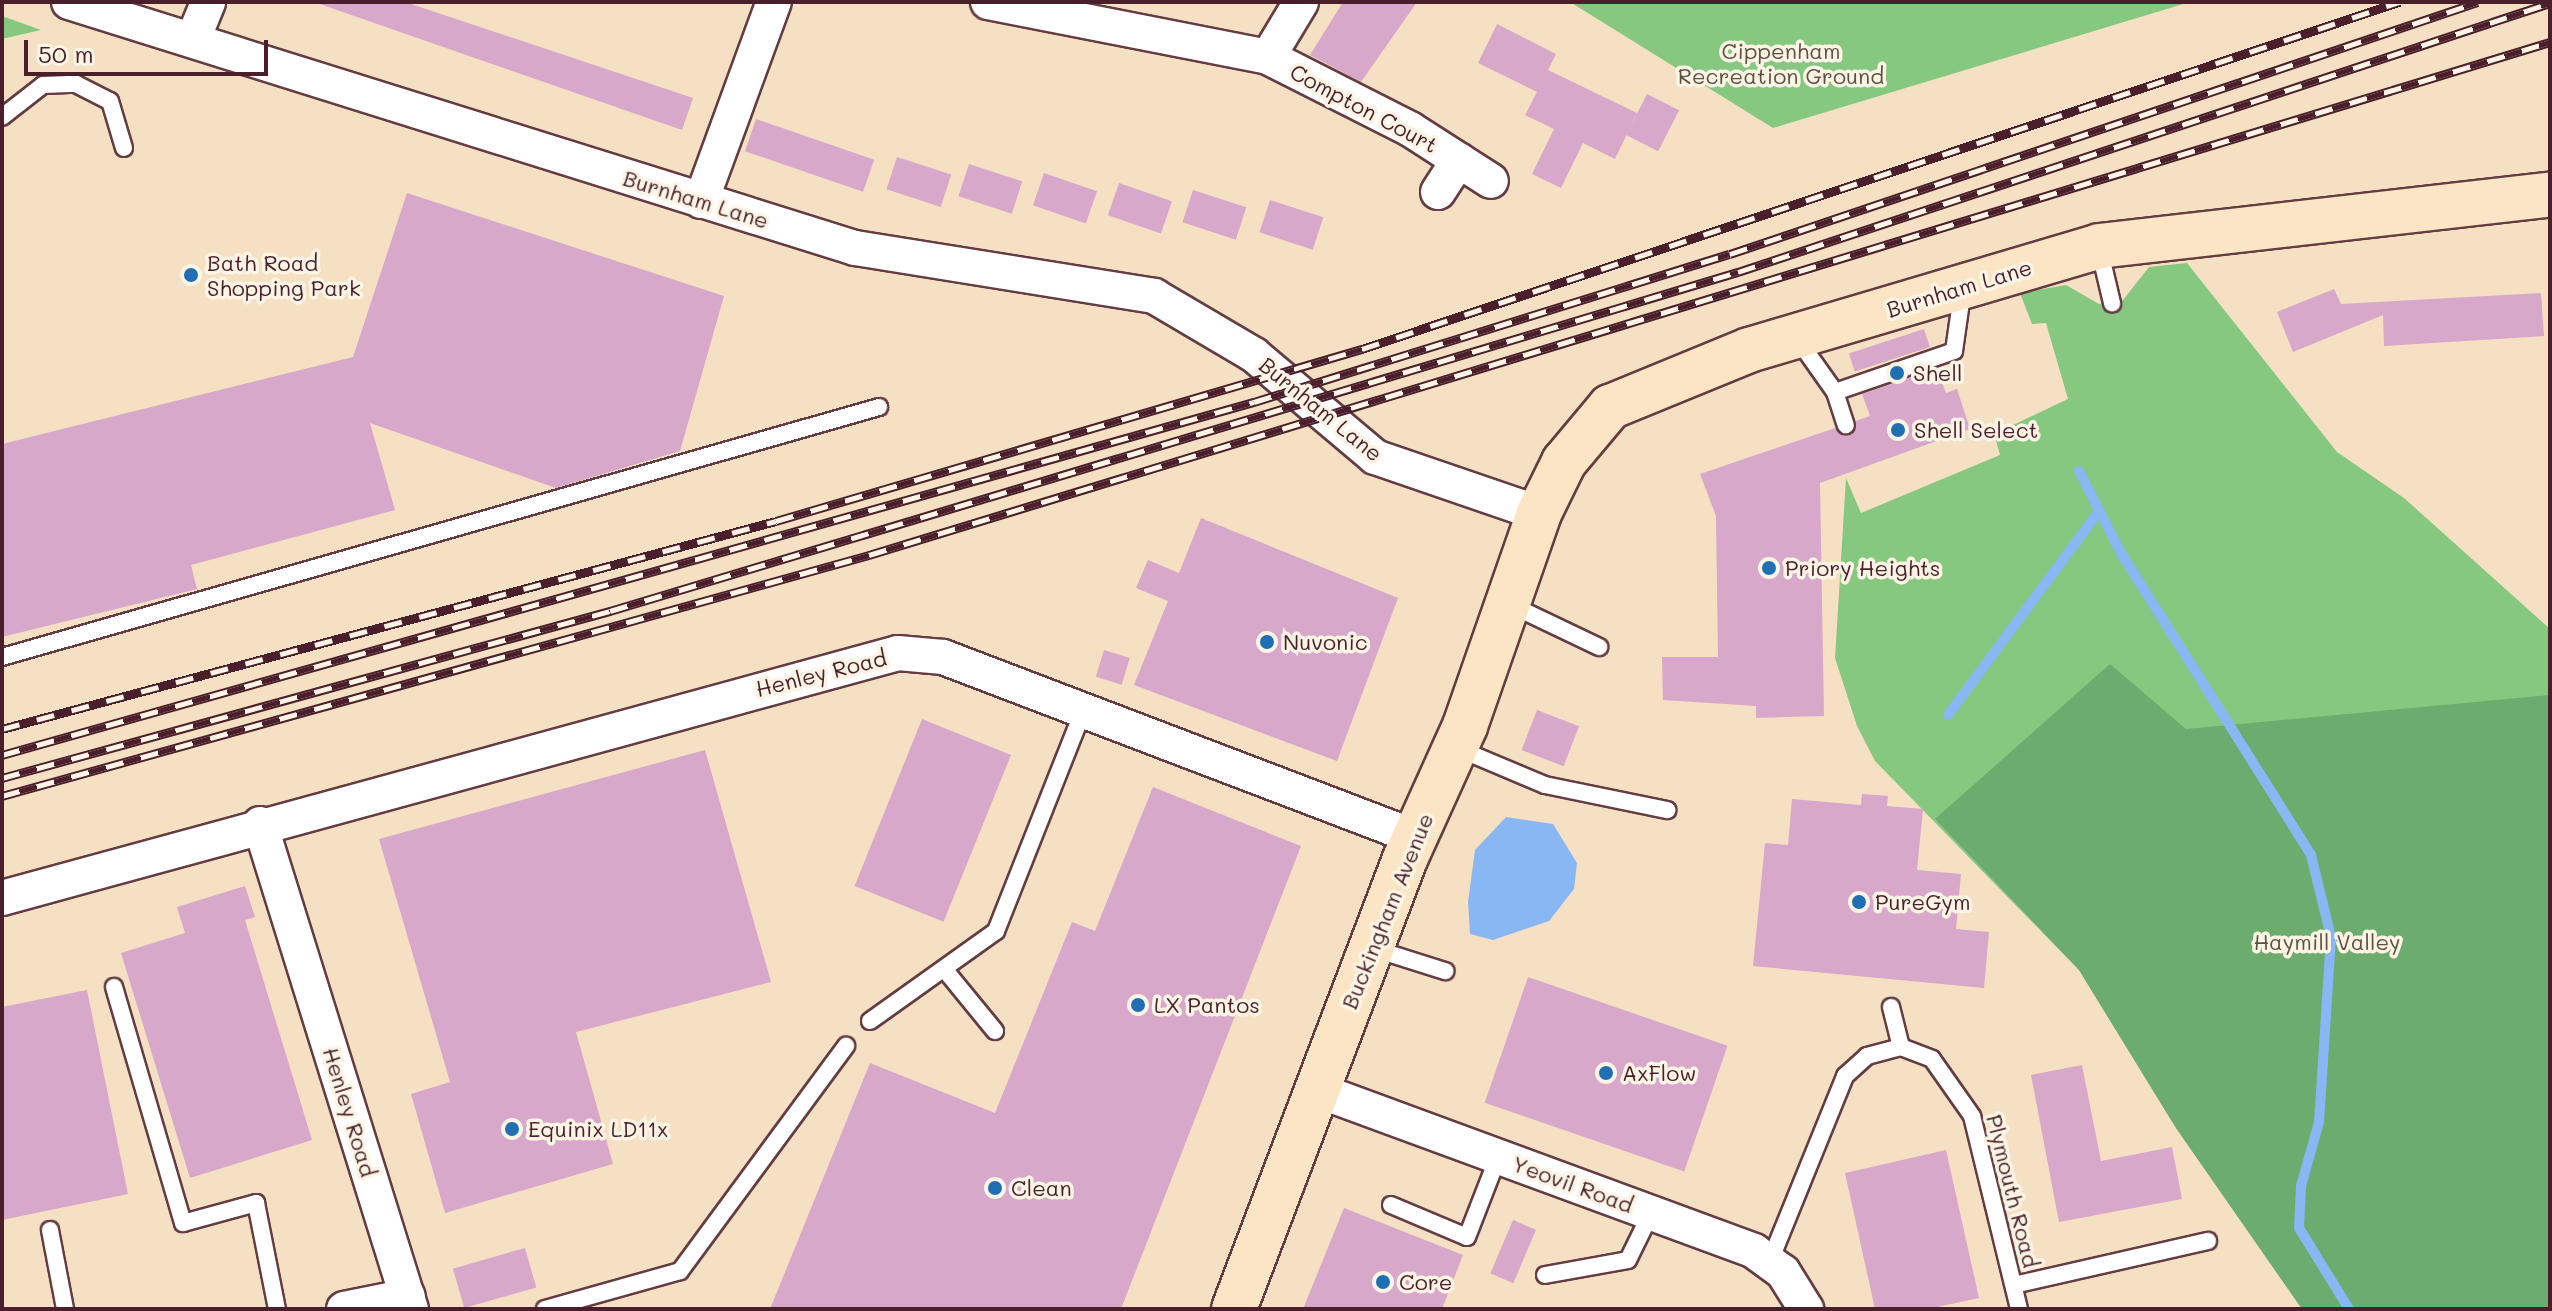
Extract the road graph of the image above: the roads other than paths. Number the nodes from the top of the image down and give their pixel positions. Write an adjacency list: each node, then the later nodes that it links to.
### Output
1 (69, 2): 6 (street, Burnham Lane)
2 (208, 2): 6 (street)
3 (774, 2): 14 (street)
4 (988, 2): 7 (street, Compton Court)
5 (1301, 2): 7 (street)
6 (194, 37): 14 (street, Burnham Lane)
7 (1268, 57): 10 (street, Compton Court)
8 (2, 117): 9 (lane)
9 (124, 148)
10 (1459, 160): 11 (street, Compton Court); 12 (street, Compton Court)
11 (1491, 181)
12 (1438, 192)
13 (2550, 195): 15 (street, Burnham Lane)
14 (701, 201): 22 (street, Burnham Lane)
15 (2099, 246): 16 (street, Burnham Lane); 17 (lane)
16 (1964, 286): 18 (street, Burnham Lane); 19 (lane)
17 (2112, 303)
18 (1796, 336): 19 (lane); 22 (street, Burnham Lane)
19 (1835, 392): 21 (lane)
20 (879, 407): 25 (lane)
21 (1846, 425)
22 (1539, 513): 23 (street, Buckingham Avenue)
23 (1508, 603): 24 (lane); 27 (street, Buckingham Avenue)
24 (1599, 647)
25 (2, 657)
26 (1083, 711): 29 (street, Henley Road); 30 (street, Henley Road); 33 (lane)
27 (1455, 748): 28 (lane); 30 (street, Buckingham Avenue)
28 (1667, 810)
29 (260, 824): 31 (street, Henley Road); 50 (street, Henley Road)
30 (1415, 837): 32 (street, Buckingham Avenue)
31 (2, 898)
32 (1371, 948): 34 (lane); 41 (street, Buckingham Avenue)
33 (945, 970): 37 (lane); 38 (lane)
34 (1445, 971)
35 (114, 987): 52 (lane)
36 (1891, 1007): 40 (lane)
37 (870, 1021)
38 (995, 1031)
39 (846, 1046): 54 (lane)
40 (1901, 1047): 47 (lane); 49 (lane, Plymouth Road)
41 (1317, 1090): 42 (street, Yeovil Road); 55 (street, Buckingham Avenue)
42 (1498, 1157): 43 (lane); 44 (street, Yeovil Road)
43 (1391, 1205)
44 (1651, 1213): 47 (street, Yeovil Road); 48 (lane)
45 (50, 1230): 51 (lane)
46 (2208, 1241): 49 (lane)
47 (1770, 1261): 56 (street)
48 (1545, 1275)
49 (2014, 1285): 57 (lane, Plymouth Road)
50 (410, 1302): 53 (street)
51 (65, 1309)
52 (277, 1309)
53 (344, 1309)
54 (545, 1309)
55 (1234, 1309)
56 (1806, 1309)
57 (2019, 1309)

